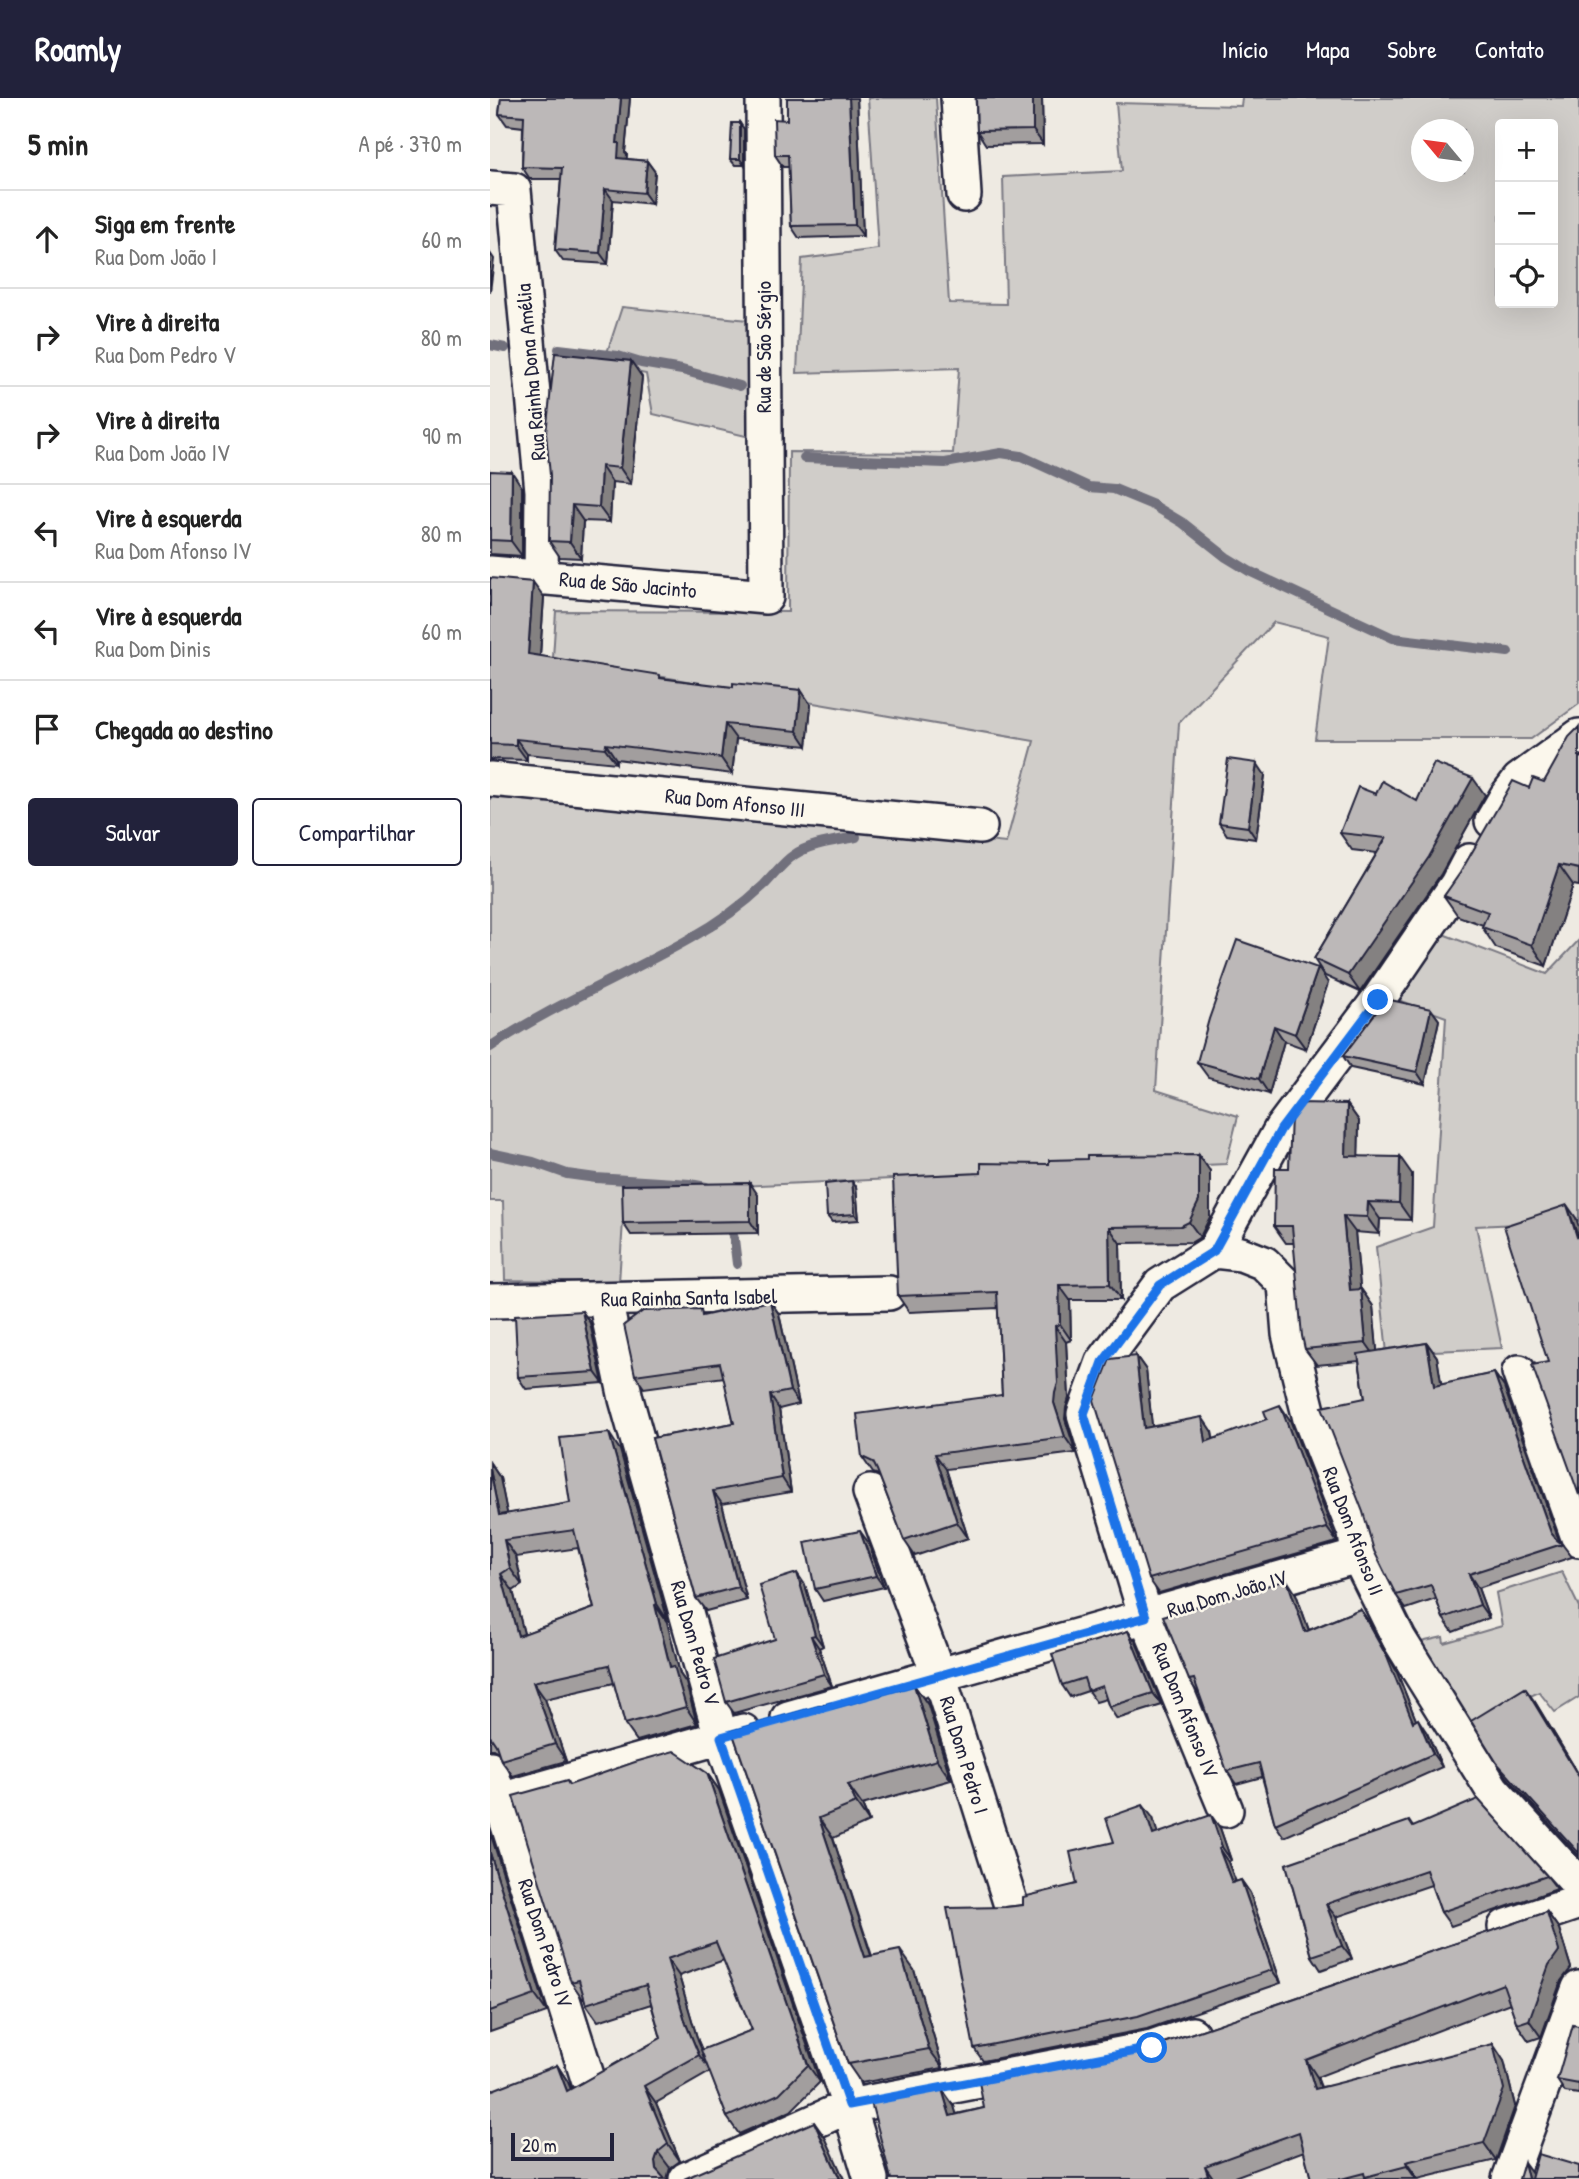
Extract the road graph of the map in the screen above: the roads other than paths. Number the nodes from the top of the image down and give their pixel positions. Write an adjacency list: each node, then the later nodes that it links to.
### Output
1 (763, 98): 7 (street, Rua de São Sérgio)
2 (958, 98): 4 (street)
3 (490, 188): 6 (street, Rua Rainha Dona Amélia)
4 (964, 195)
5 (490, 573): 6 (street, Rua de São Jacinto)
6 (541, 578): 7 (street, Rua de São Jacinto)
7 (766, 597)
8 (1579, 736): 11 (street)
9 (490, 779): 10 (street, Rua Dom Afonso III)
10 (980, 827)
11 (1214, 1251): 18 (street, Rua Dom Afonso II); 19 (street, Rua Dom Afonso IV)
12 (889, 1293): 13 (street, Rua Rainha Santa Isabel)
13 (605, 1300): 14 (street, Rua Rainha Santa Isabel); 21 (street, Rua Dom Pedro V)
14 (490, 1301)
15 (1519, 1372): 17 (street)
16 (870, 1492): 20 (street, Rua Dom Pedro I)
17 (1579, 1540)
18 (1358, 1556): 19 (street, Rua Dom João IV); 25 (street, Rua Dom Afonso II)
19 (1146, 1617): 20 (street, Rua Dom João IV); 24 (street, Rua Dom Afonso IV)
20 (939, 1676): 21 (street, Rua Dom João IV); 26 (street, Rua Dom Pedro I)
21 (721, 1737): 23 (street, Rua Dom João IV); 32 (street, Rua Dom Pedro V)
22 (490, 1768): 23 (street, Rua Dom Pedro IV)
23 (495, 1801): 31 (street, Rua Dom Pedro IV)
24 (1226, 1810)
25 (1579, 1885)
26 (1010, 1902)
27 (1579, 1902): 28 (street)
28 (1475, 1937)
29 (1579, 1987): 35 (street)
30 (1217, 2026): 32 (street)
31 (588, 2079)
32 (849, 2105): 33 (street); 34 (street, Rua Dom Pedro V)
33 (686, 2179)
34 (871, 2179)
35 (1509, 2179)

